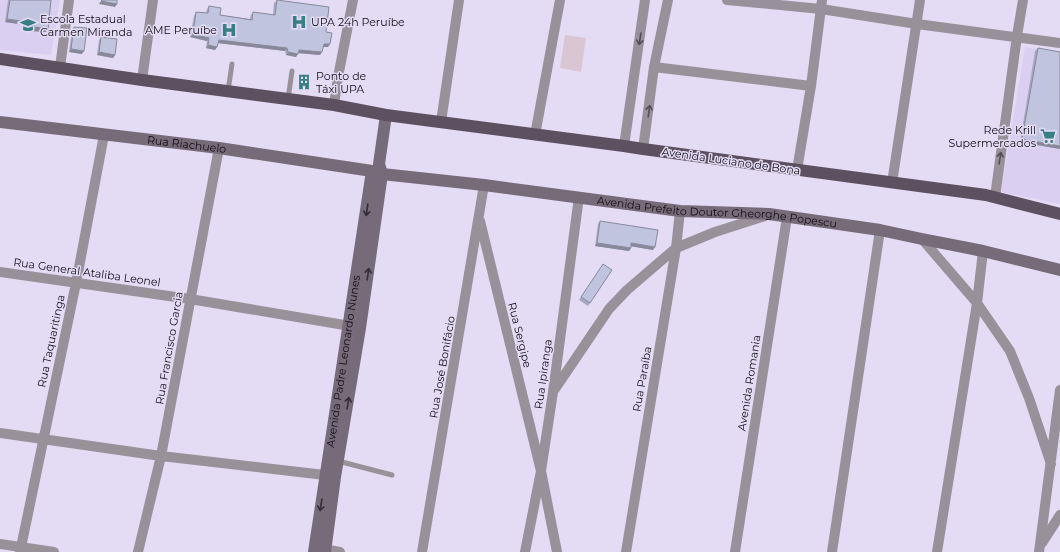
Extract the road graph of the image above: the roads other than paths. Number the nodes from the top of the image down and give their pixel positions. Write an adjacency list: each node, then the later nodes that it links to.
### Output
1 (69, 0): 18 (street)
2 (153, 0): 21 (street)
3 (353, 0): 25 (street)
4 (459, 0): 28 (street)
5 (560, 0): 29 (street)
6 (645, 0): 31 (street, one-way to 31)
7 (668, 0): 19 (street)
8 (727, 0): 11 (street)
9 (920, 0): 13 (street)
10 (1023, 0): 14 (street)
11 (751, 2): 12 (street)
12 (822, 5): 13 (street); 22 (street)
13 (917, 24): 14 (street); 36 (street)
14 (1017, 36): 15 (street); 38 (street, one-way to 14)
15 (1060, 43)
16 (0, 59): 18 (main road, Avenida Luciano de Bona)
17 (232, 64): 23 (lane)
18 (60, 67): 21 (main road, Avenida Luciano de Bona)
19 (654, 68): 22 (street); 33 (street, one-way to 19)
20 (292, 71): 24 (lane)
21 (142, 80): 23 (main road, Avenida Luciano de Bona)
22 (811, 86): 35 (street)
23 (228, 91): 24 (main road, Avenida Luciano de Bona)
24 (288, 99): 25 (main road, Avenida Luciano de Bona)
25 (334, 105): 26 (main road, Avenida Luciano de Bona)
26 (386, 116): 28 (main road, Avenida Luciano de Bona); 34 (main road, Avenida Padre Leonardo Nunes)
27 (0, 122): 30 (main road, Rua Riachuelo)
28 (440, 122): 29 (main road, Avenida Luciano de Bona)
29 (535, 134): 31 (main road, Avenida Luciano de Bona)
30 (104, 135): 32 (main road, Rua Riachuelo); 51 (street, Rua Taquaritinga)
31 (624, 146): 33 (main road, Avenida Luciano de Bona)
32 (219, 148): 34 (main road, Rua Riachuelo); 52 (street, Rua Francisco Garcia)
33 (644, 149): 35 (main road, Avenida Luciano de Bona)
34 (378, 170): 37 (main road, Avenida Prefeito Doutor Gheorghe Popescu); 54 (main road, Avenida Padre Leonardo Nunes)
35 (797, 170): 36 (main road, Avenida Luciano de Bona)
36 (892, 182): 38 (main road, Avenida Luciano de Bona)
37 (484, 185): 39 (main road, Avenida Prefeito Doutor Gheorghe Popescu); 43 (street, Rua José Bonifácio)
38 (995, 196): 42 (main road, Avenida Luciano de Bona)
39 (579, 197): 40 (main road, Avenida Prefeito Doutor Gheorghe Popescu); 56 (street, Rua Ipiranga)
40 (680, 211): 41 (main road, Avenida Prefeito Doutor Gheorghe Popescu); 47 (street, Rua Paraíba)
41 (769, 214): 44 (main road, Avenida Prefeito Doutor Gheorghe Popescu); 47 (street)
42 (1060, 214)
43 (479, 217): 62 (street, Rua Sergipe); 73 (street, Rua José Bonifácio)
44 (787, 217): 45 (main road, Avenida Prefeito Doutor Gheorghe Popescu); 77 (street, Avenida Romania)
45 (880, 230): 46 (main road, Avenida Prefeito Doutor Gheorghe Popescu); 78 (street)
46 (922, 239): 48 (main road, Avenida Prefeito Doutor Gheorghe Popescu); 53 (street)
47 (676, 248): 56 (street); 76 (street, Rua Paraíba)
48 (983, 250): 49 (main road, Avenida Prefeito Doutor Gheorghe Popescu); 53 (street)
49 (1060, 270)
50 (0, 272): 51 (street, Rua General Ataliba Leonel)
51 (76, 283): 52 (street, Rua General Ataliba Leonel); 58 (street, Rua Taquaritinga)
52 (190, 299): 54 (street, Rua General Ataliba Leonel); 59 (street, Rua Francisco Garcia)
53 (977, 303): 61 (street); 79 (street)
54 (354, 327): 60 (main road, Avenida Padre Leonardo Nunes, one-way to 54); 64 (main road, Avenida Padre Leonardo Nunes)
55 (1060, 390): 61 (street)
56 (553, 392): 62 (street, Rua Ipiranga)
57 (0, 433): 58 (street)
58 (43, 440): 59 (street); 67 (street, Rua Taquaritinga)
59 (161, 456): 64 (street); 71 (street, Rua Francisco Garcia)
60 (338, 461): 63 (lane); 64 (main road, Avenida Padre Leonardo Nunes)
61 (1051, 464): 69 (street)
62 (541, 472): 74 (street, Rua Ipiranga); 75 (street, Rua Sergipe)
63 (392, 475)
64 (331, 476): 68 (main road, Avenida Padre Leonardo Nunes)
65 (1060, 515): 69 (street)
66 (0, 544): 67 (street)
67 (21, 550): 70 (street)
68 (320, 550): 72 (street)
69 (1039, 550)
70 (54, 552)
71 (138, 552)
72 (340, 552)
73 (422, 552)
74 (525, 552)
75 (557, 552)
76 (626, 552)
77 (735, 552)
78 (832, 552)
79 (937, 552)

